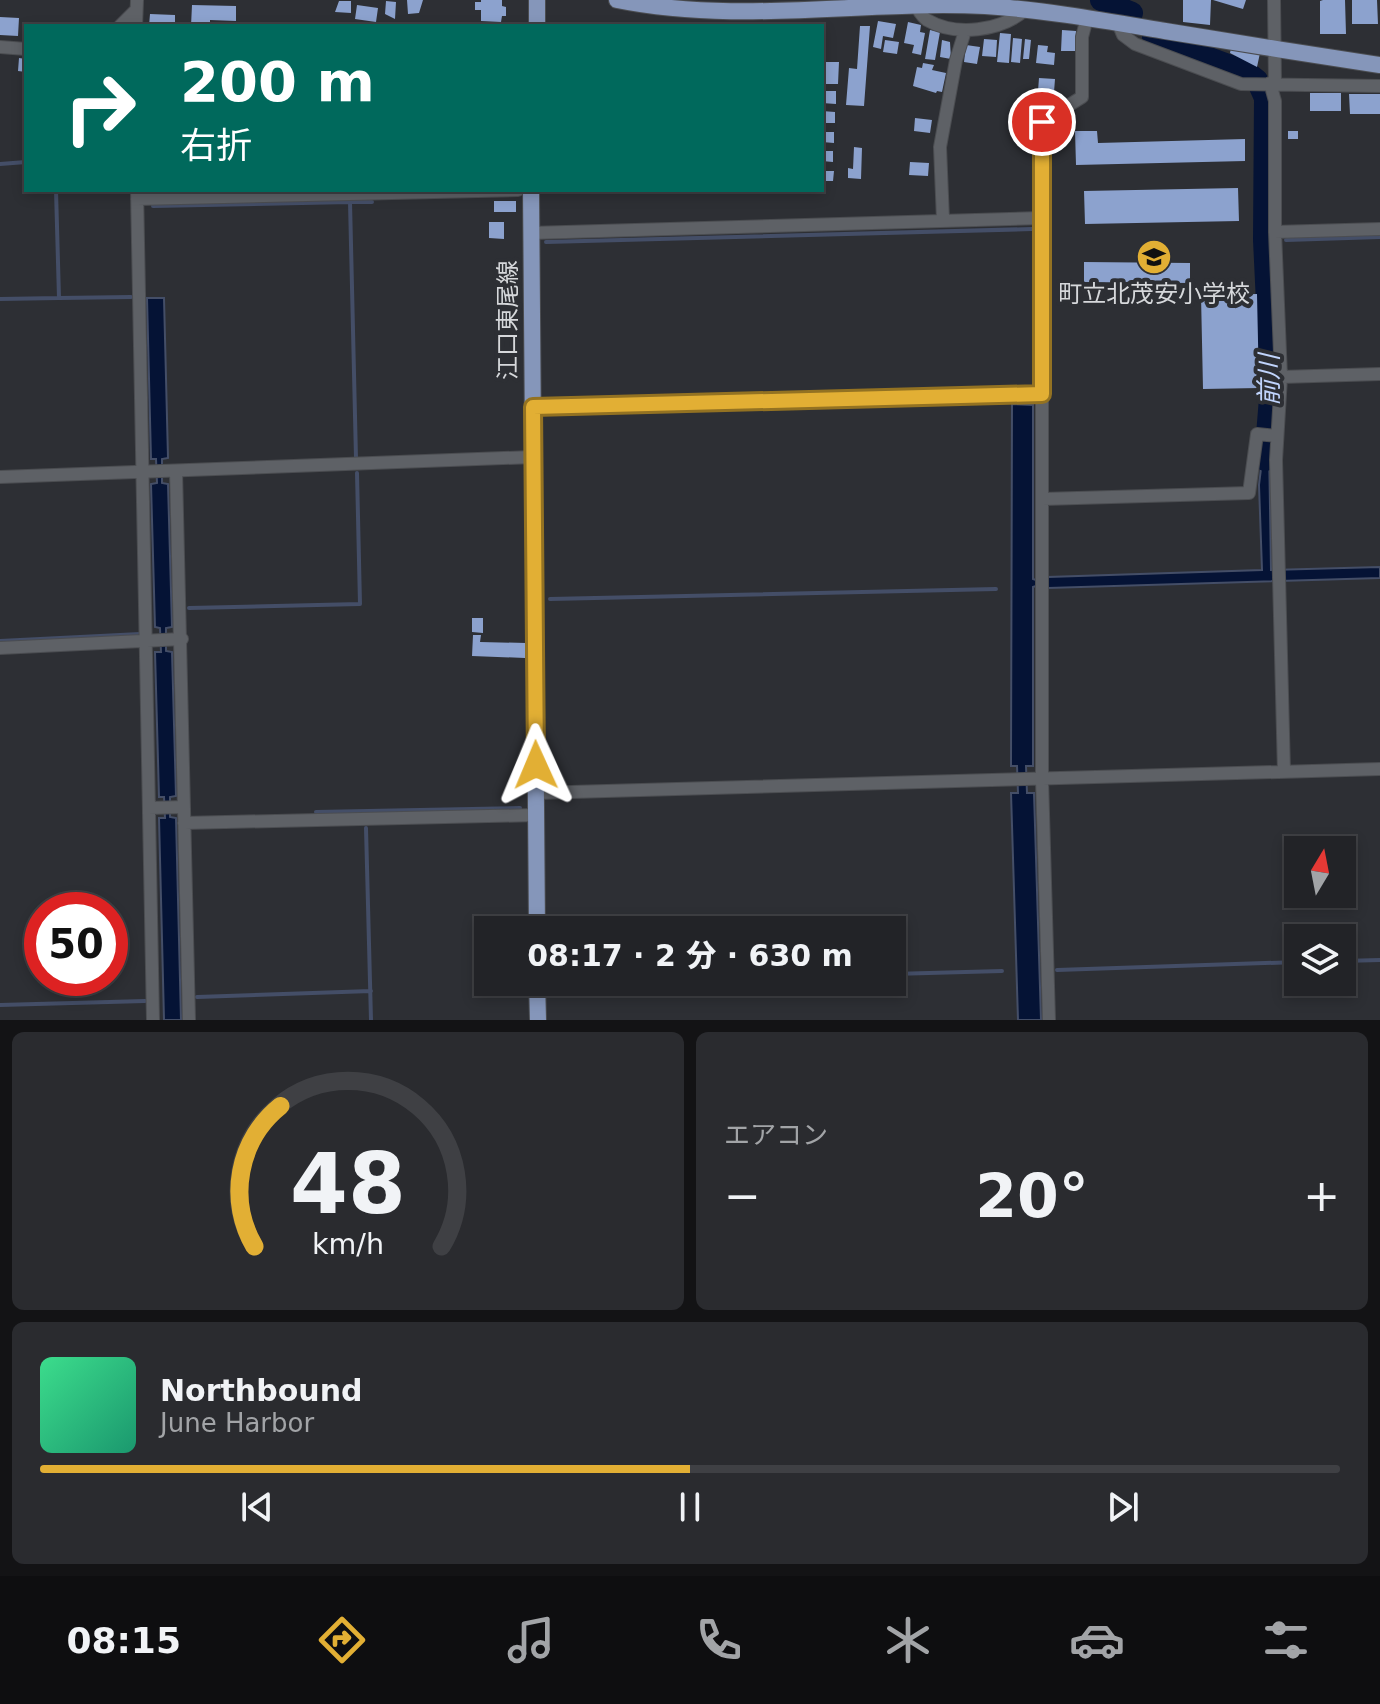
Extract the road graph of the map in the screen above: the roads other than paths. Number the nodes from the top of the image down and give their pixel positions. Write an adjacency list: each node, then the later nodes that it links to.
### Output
1 (537, 0): 13 (main road)
2 (617, 0): 4 (main road)
3 (1274, 0): 17 (street)
4 (636, 2): 7 (main road)
5 (942, 2): 7 (main road); 9 (main road)
6 (136, 5): 12 (street)
7 (915, 5): 14 (street)
8 (1058, 7): 9 (main road); 10 (main road)
9 (1025, 10): 14 (street)
10 (1087, 18): 11 (main road); 24 (street)
11 (1118, 23): 17 (main road); 19 (street)
12 (122, 24)
13 (537, 24)
14 (965, 31): 25 (street)
15 (0, 47): 16 (street)
16 (24, 49)
17 (1275, 49): 18 (main road); 19 (street)
18 (1380, 65)
19 (1270, 83): 20 (street); 27 (street)
20 (1380, 86)
21 (366, 192): 23 (street)
22 (531, 192): 28 (main road, 江口東尾線)
23 (137, 195): 35 (street)
24 (1041, 218): 25 (street); 31 (street)
25 (943, 220): 28 (street)
26 (1380, 229): 27 (street)
27 (1275, 232): 30 (street)
28 (531, 233): 32 (main road, 江口東尾線)
29 (1380, 374): 30 (street)
30 (1281, 377): 33 (street)
31 (1042, 394): 32 (street); 37 (street)
32 (533, 407): 34 (main road, 江口東尾線)
33 (1271, 436): 37 (street); 42 (street)
34 (533, 457): 35 (street); 44 (main road, 江口東尾線)
35 (160, 472): 36 (street); 38 (street); 39 (street)
36 (0, 477)
37 (1043, 499): 43 (street)
38 (182, 639): 39 (street); 45 (street)
39 (146, 641): 40 (street); 45 (street)
40 (0, 648)
41 (1380, 769): 42 (street)
42 (1284, 772): 43 (street)
43 (1035, 779): 44 (street); 53 (street)
44 (536, 793): 46 (main road, 江口東尾線)
45 (167, 808): 47 (street); 50 (street)
46 (536, 815): 47 (street); 48 (main road, 江口東尾線)
47 (184, 823): 51 (street)
48 (537, 916)
49 (537, 996): 52 (main road)
50 (153, 1020)
51 (189, 1020)
52 (538, 1020)
53 (1049, 1020)

